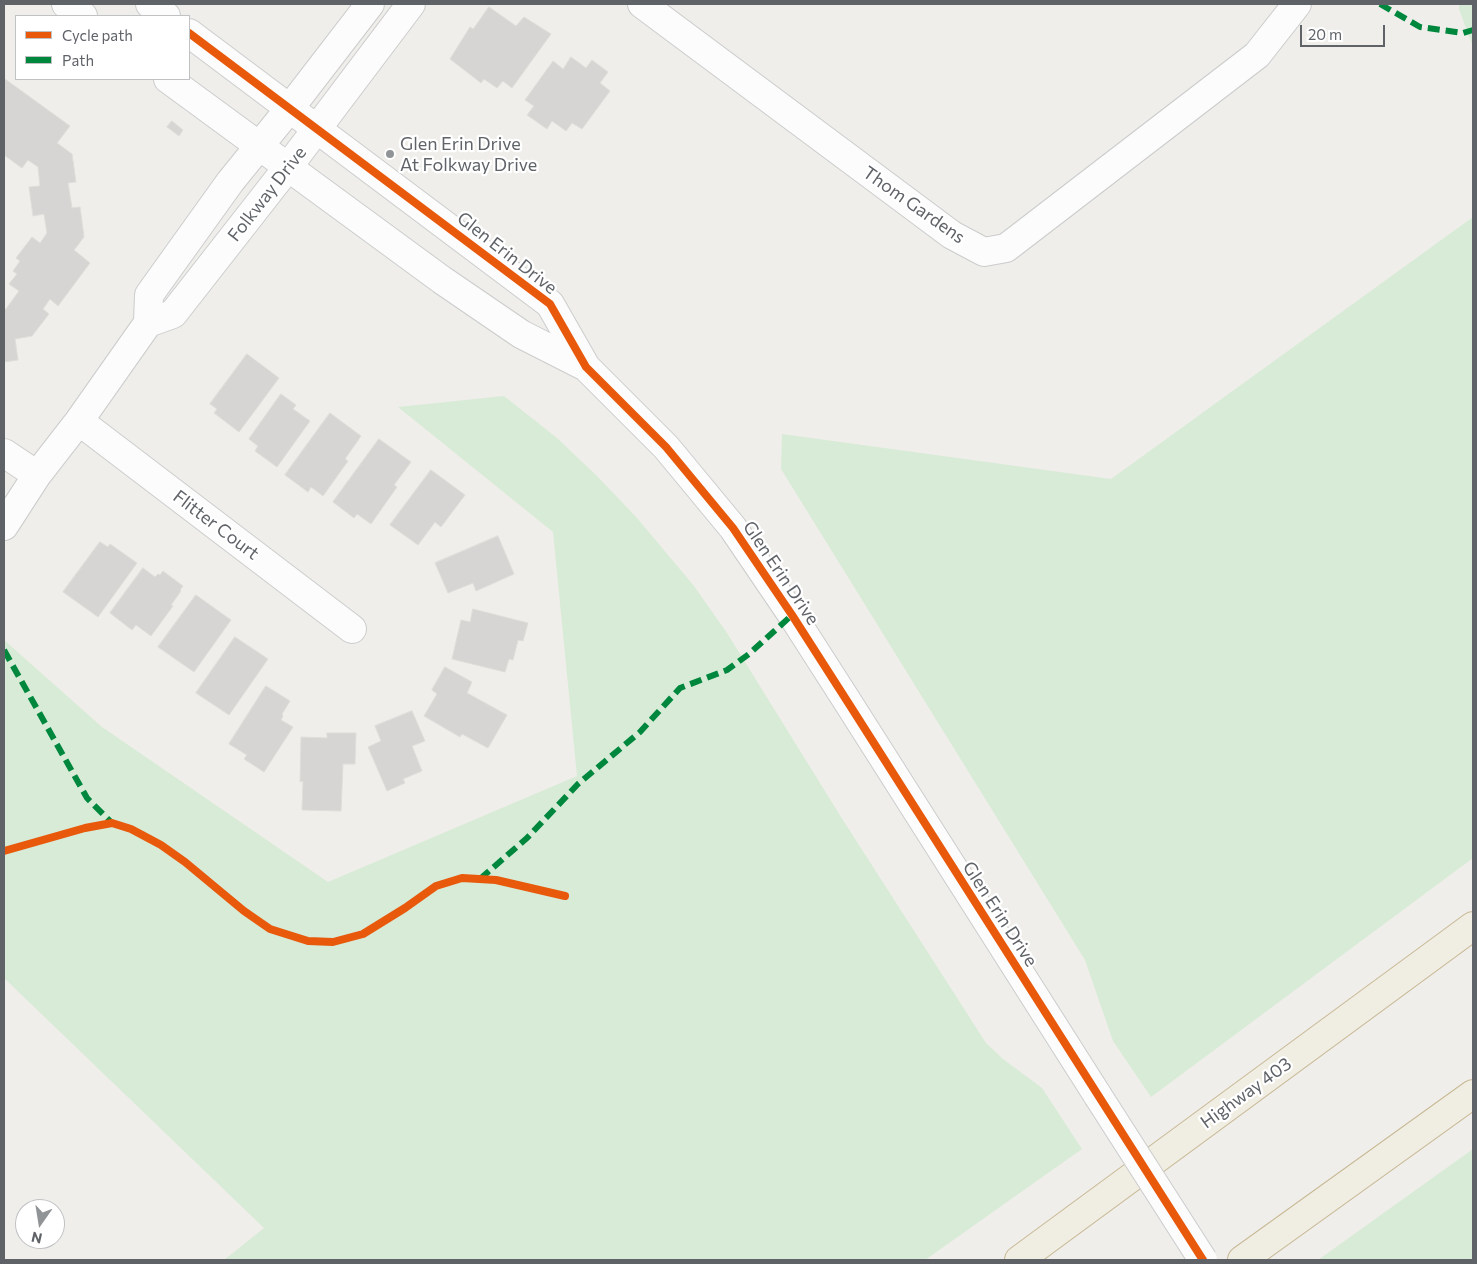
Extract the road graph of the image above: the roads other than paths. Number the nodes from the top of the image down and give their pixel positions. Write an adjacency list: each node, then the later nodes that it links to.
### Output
1 (66, 4): 7 (street)
2 (150, 4): 8 (street)
3 (370, 4): 11 (street, Folkway Drive)
4 (411, 4): 12 (street, Folkway Drive)
5 (642, 4): 6 (street, Thom Gardens)
6 (1297, 4)
7 (82, 15)
8 (165, 15)
9 (190, 34): 11 (street, Glen Erin Drive)
10 (169, 80): 13 (street, Glen Erin Drive)
11 (290, 108): 12 (street, Glen Erin Drive); 13 (street, Folkway Drive)
12 (317, 128): 14 (street, Folkway Drive); 16 (street, Glen Erin Drive)
13 (260, 146): 14 (street, Glen Erin Drive); 15 (street, Folkway Drive)
14 (288, 167): 15 (street, Folkway Drive); 16 (street, Glen Erin Drive)
15 (148, 323): 17 (street)
16 (586, 367): 25 (street, Glen Erin Drive, bridge)
17 (79, 421): 19 (street); 21 (street, Flitter Court)
18 (4, 453): 19 (street)
19 (38, 475): 20 (street)
20 (4, 526)
21 (352, 629)
22 (1473, 926): 24 (highway, Highway 403)
23 (1473, 1094): 26 (highway)
24 (1019, 1260)
25 (1203, 1260)
26 (1242, 1260)

